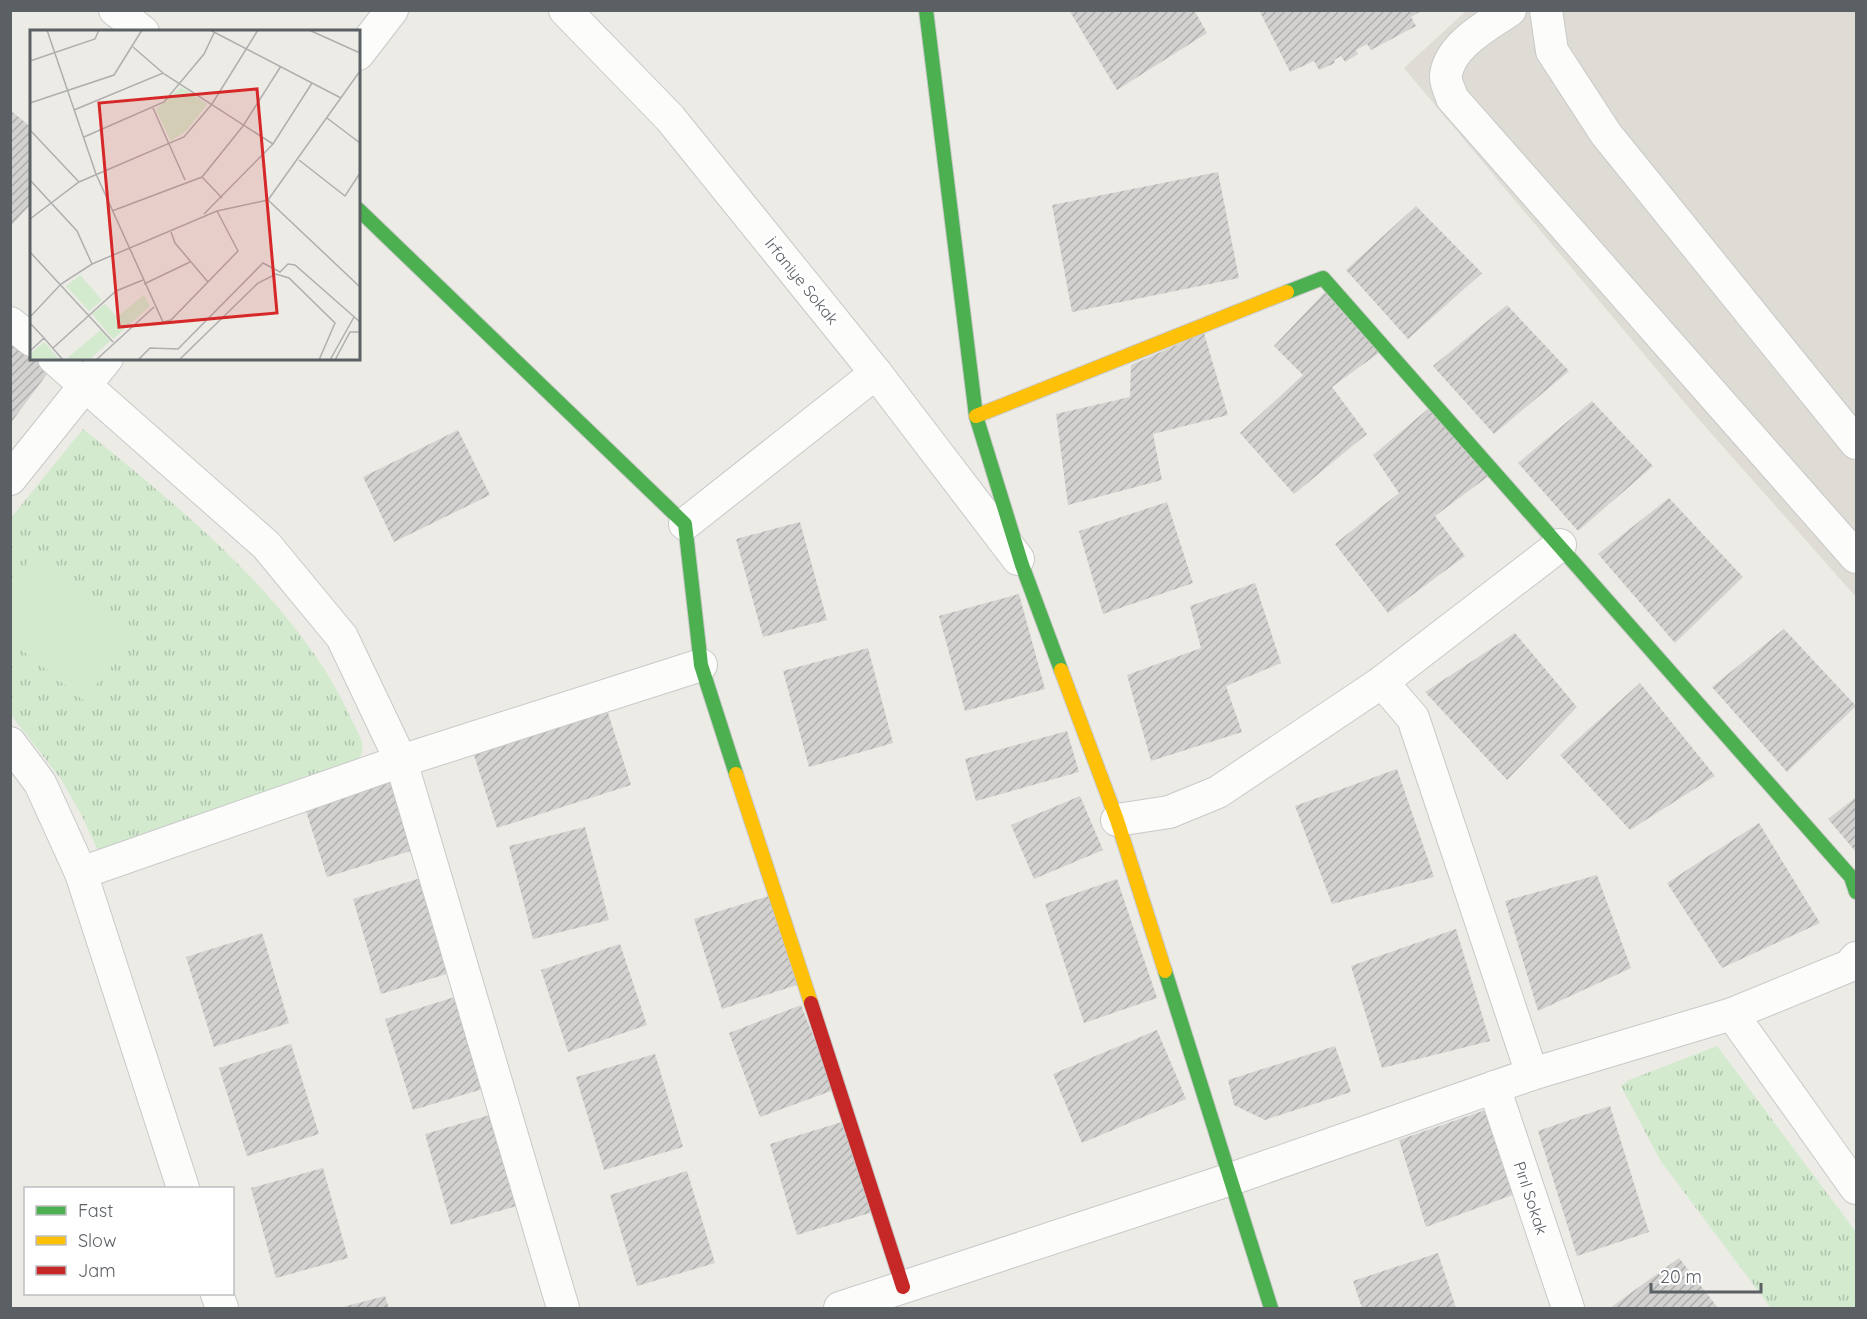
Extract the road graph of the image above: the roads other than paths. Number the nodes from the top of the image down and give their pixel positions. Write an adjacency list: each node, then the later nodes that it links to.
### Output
1 (115, 10): 7 (street)
2 (392, 10): 8 (street)
3 (565, 10): 14 (street, İrfaniye Sokak)
4 (926, 10): 16 (street)
5 (1510, 10): 21 (street)
6 (1546, 10): 17 (street)
7 (140, 30)
8 (360, 51)
9 (360, 211): 19 (street)
10 (10, 323): 11 (street)
11 (30, 338)
12 (56, 360): 15 (street)
13 (105, 360): 15 (street)
14 (876, 373): 19 (street); 22 (street, İrfaniye Sokak)
15 (85, 384): 18 (street); 26 (street)
16 (976, 416): 20 (street); 22 (street)
17 (1857, 443)
18 (10, 479)
19 (685, 524): 23 (street)
20 (1560, 545): 24 (street); 29 (street)
21 (1857, 557)
22 (1022, 565): 27 (street)
23 (701, 665): 26 (street); 37 (street)
24 (1382, 682): 27 (street); 32 (street)
25 (10, 743): 28 (street)
26 (401, 761): 28 (street); 38 (street)
27 (1117, 820): 34 (street)
28 (81, 873): 35 (street)
29 (1857, 892)
30 (1857, 958): 31 (street)
31 (1732, 1014): 32 (street); 36 (street)
32 (1532, 1074): 33 (street)
33 (1494, 1087): 34 (street); 41 (street, Pırıl Sokak)
34 (1231, 1179): 37 (street); 40 (street)
35 (183, 1187)
36 (1857, 1188)
37 (903, 1287): 39 (street)
38 (562, 1308)
39 (840, 1308)
40 (1271, 1308)
41 (1568, 1308)

